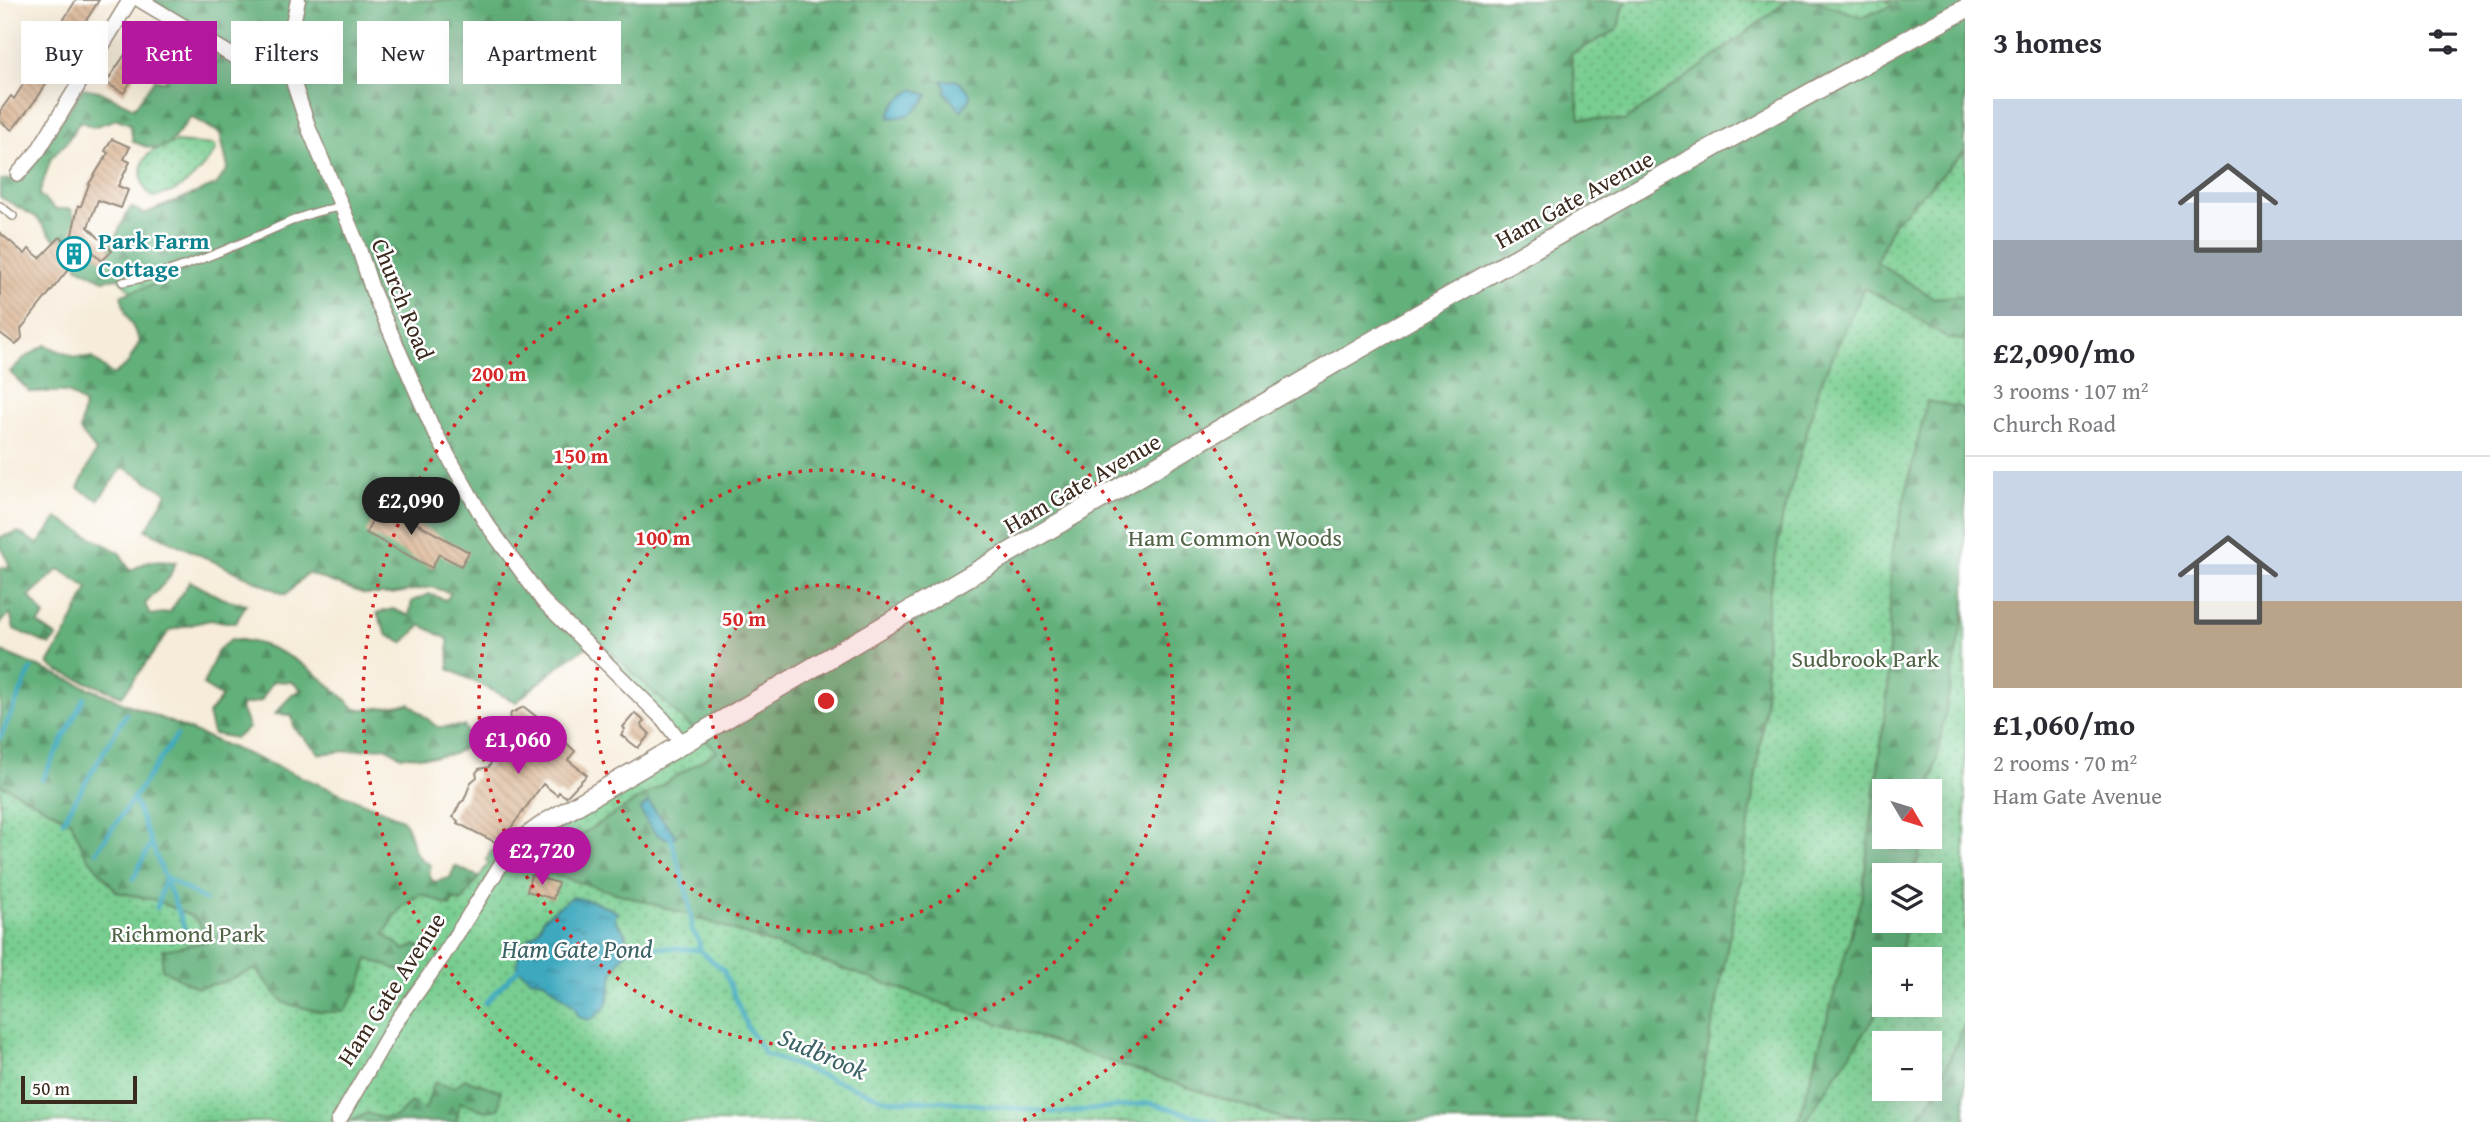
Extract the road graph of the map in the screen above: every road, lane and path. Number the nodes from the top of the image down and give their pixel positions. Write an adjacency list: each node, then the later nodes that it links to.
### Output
1 (130, 0): 8 (street)
2 (140, 0): 6 (street)
3 (298, 0): 5 (street, Church Road)
4 (1965, 9): 13 (main road, Ham Gate Avenue)
5 (293, 21)
6 (231, 55)
7 (294, 84): 10 (street, Church Road)
8 (18, 174)
9 (0, 206): 11 (lane)
10 (342, 207): 12 (lane); 13 (street, Church Road)
11 (13, 216)
12 (122, 282)
13 (682, 744): 14 (main road, Ham Gate Avenue)
14 (507, 855): 15 (street, Ham Gate Avenue)
15 (338, 1122)

